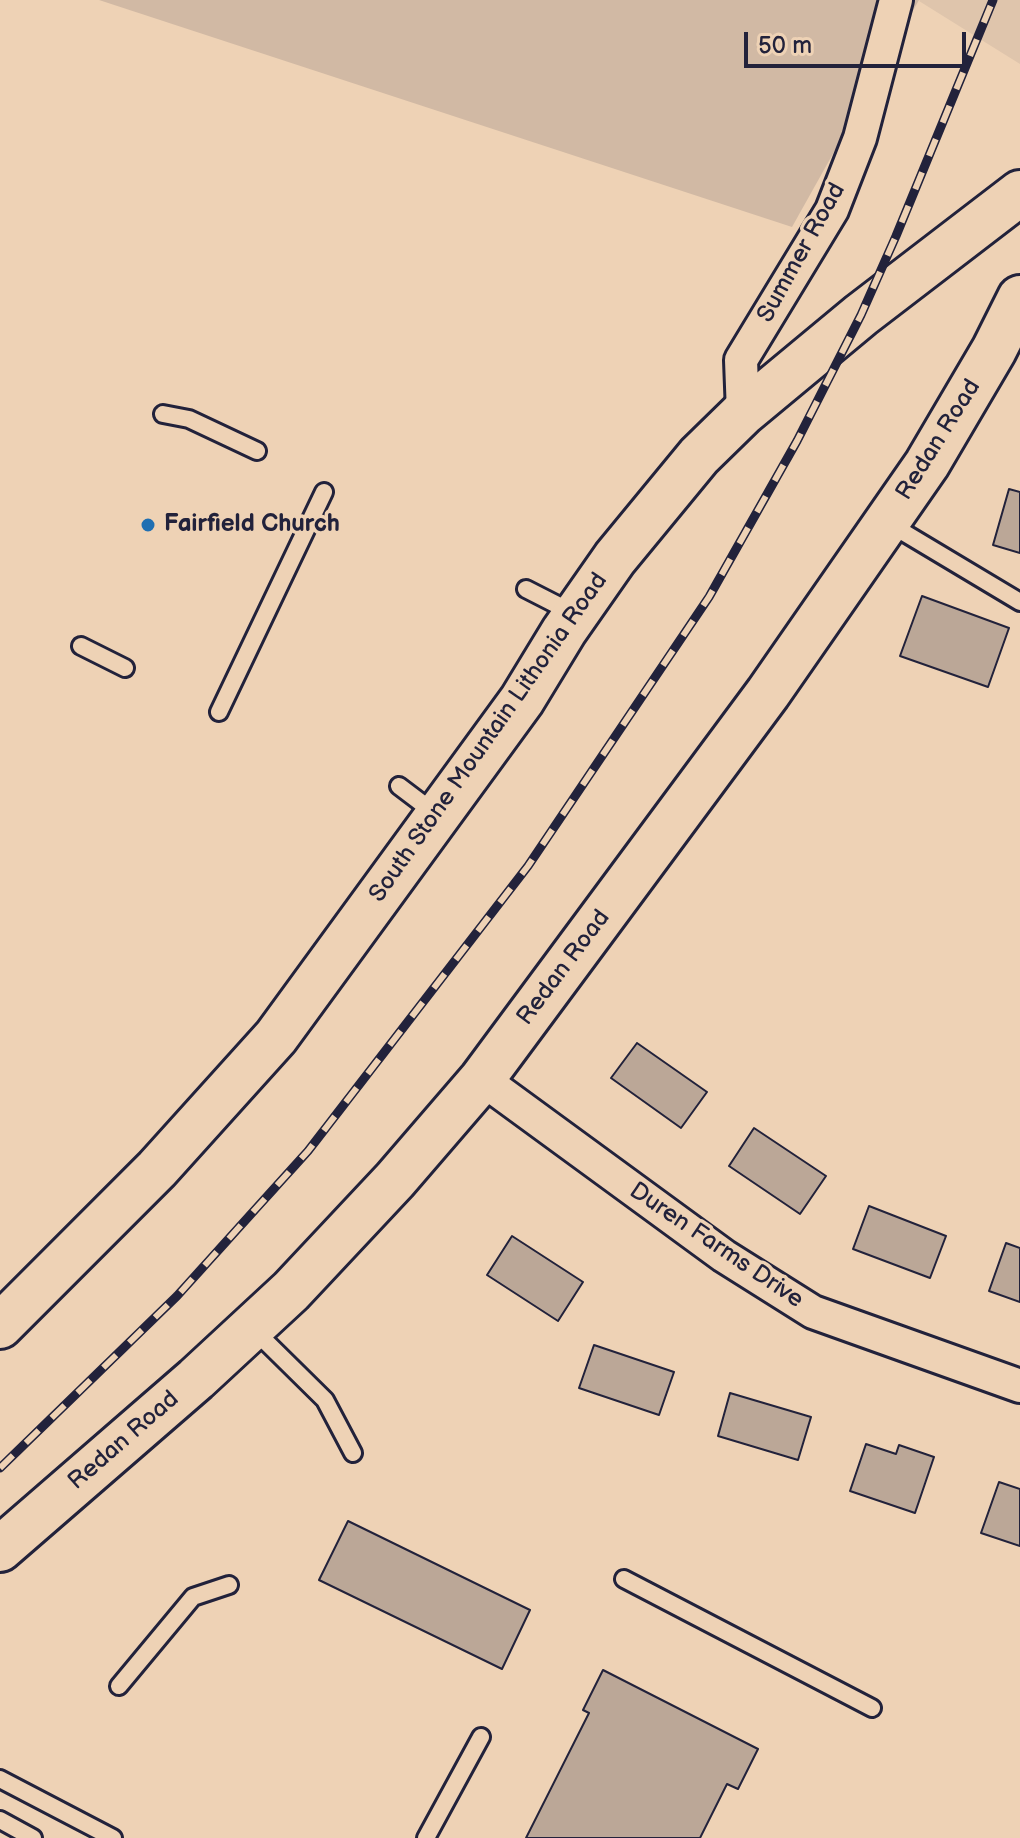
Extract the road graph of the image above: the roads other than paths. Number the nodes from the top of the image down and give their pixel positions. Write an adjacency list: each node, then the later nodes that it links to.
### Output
1 (896, 0): 4 (street, Summer Road)
2 (1020, 193): 4 (main road, South Stone Mountain Lithonia Road)
3 (1020, 298): 8 (main road, Redan Road)
4 (743, 413): 11 (main road, South Stone Mountain Lithonia Road)
5 (163, 414): 6 (lane)
6 (257, 451)
7 (324, 492): 14 (lane)
8 (887, 522): 10 (lane); 17 (main road, Redan Road)
9 (526, 589): 11 (lane)
10 (1020, 602)
11 (575, 614): 16 (main road, South Stone Mountain Lithonia Road)
12 (81, 646): 13 (lane)
13 (125, 668)
14 (219, 712)
15 (399, 786): 16 (lane)
16 (438, 815): 18 (main road, South Stone Mountain Lithonia Road)
17 (482, 1079): 19 (main road, Redan Road); 20 (street, Duren Farms Drive)
18 (0, 1326)
19 (251, 1328): 21 (lane); 22 (main road, Redan Road)
20 (1020, 1386)
21 (353, 1453)
22 (0, 1549)
23 (624, 1579): 26 (lane)
24 (229, 1585): 25 (lane)
25 (119, 1686)
26 (872, 1708)
27 (481, 1737): 32 (lane)
28 (0, 1779): 31 (lane)
29 (0, 1820): 30 (lane)
30 (33, 1838)
31 (113, 1838)
32 (426, 1838)

